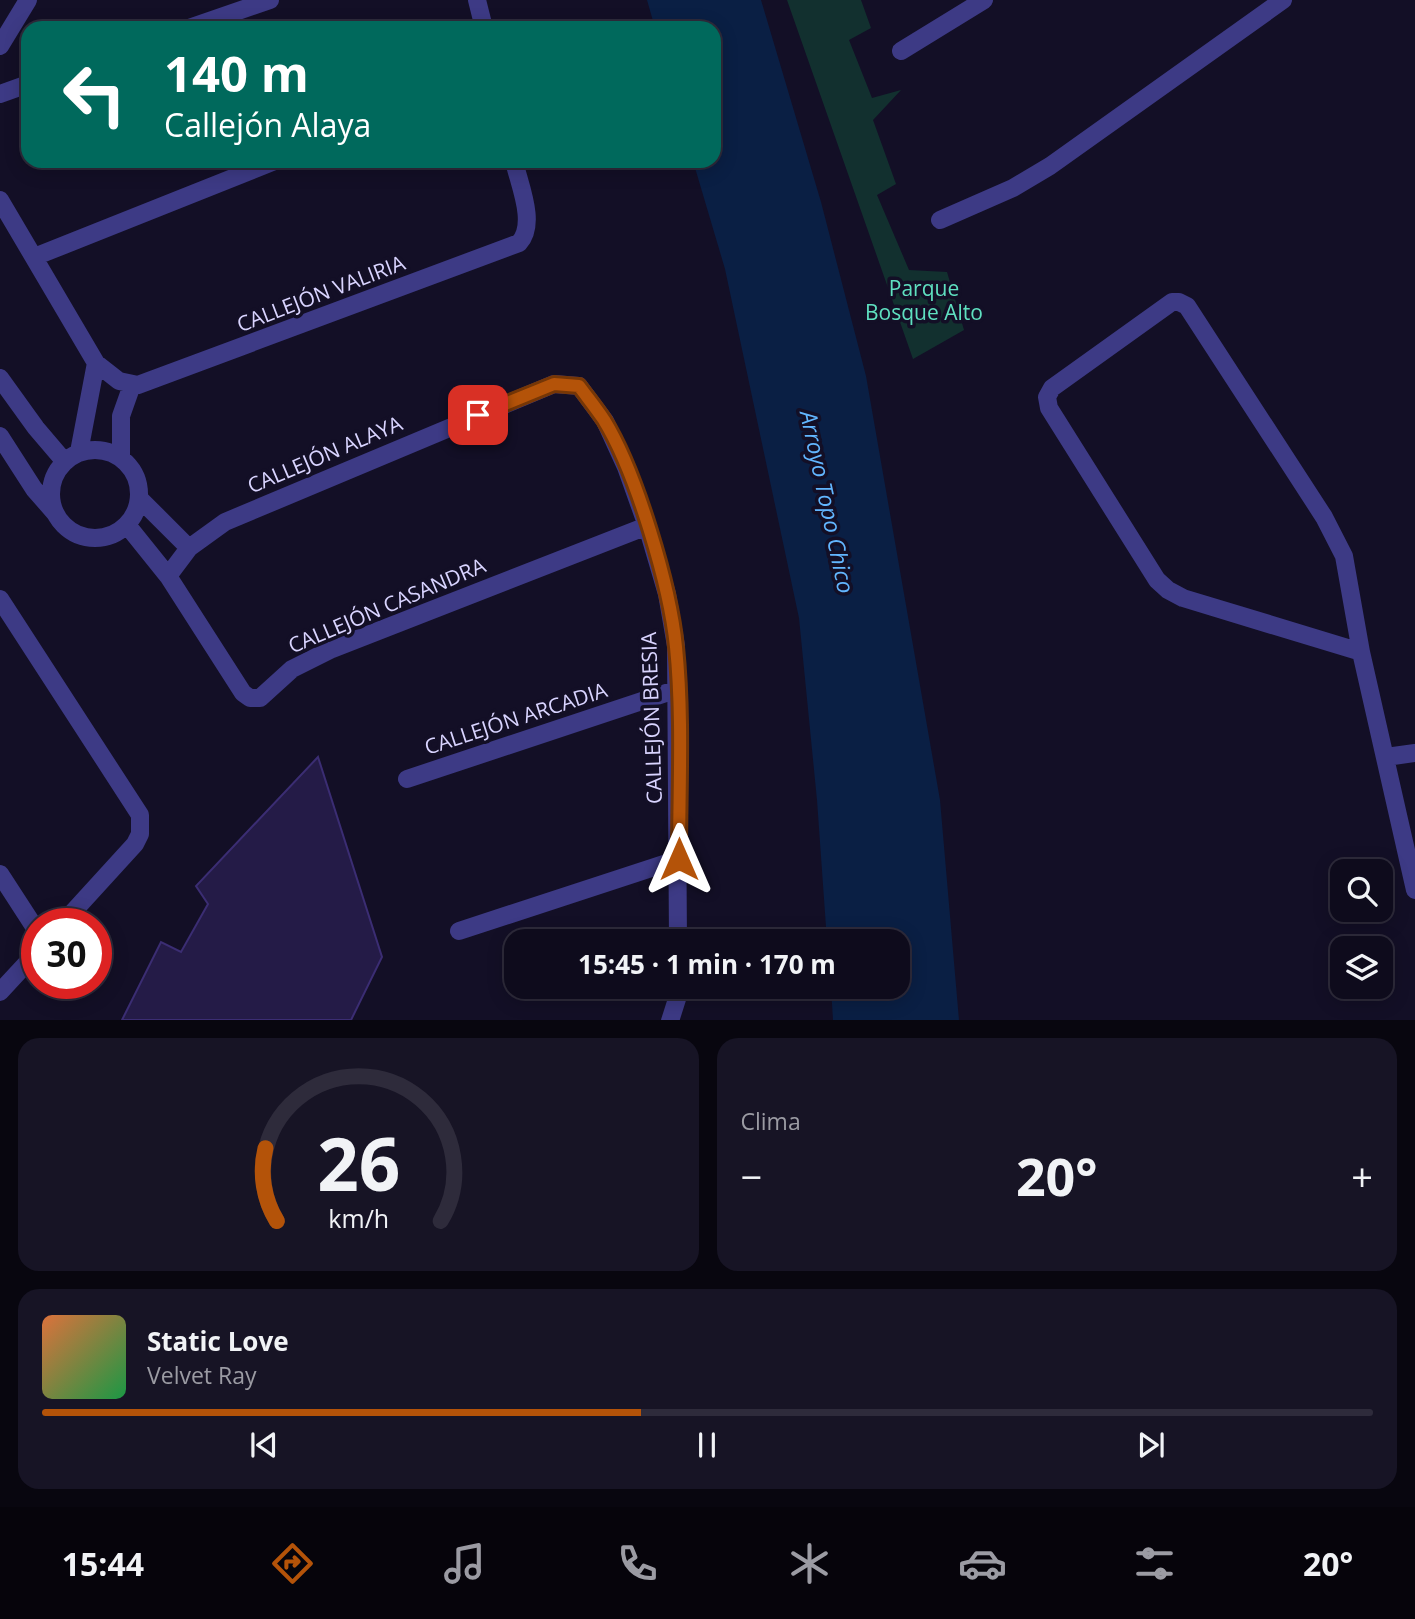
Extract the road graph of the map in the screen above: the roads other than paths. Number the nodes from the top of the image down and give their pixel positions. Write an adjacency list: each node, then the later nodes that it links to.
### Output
1 (28, 0): 8 (street)
2 (270, 0): 6 (street)
3 (477, 0): 7 (street)
4 (984, 0): 9 (street)
5 (1283, 0): 15 (street)
6 (209, 21)
7 (482, 21)
8 (0, 46)
9 (901, 51)
10 (21, 86): 11 (street)
11 (0, 94)
12 (257, 168): 16 (street)
13 (516, 168): 19 (street, CALLEJÓN VALIRIA)
14 (0, 200): 16 (street)
15 (940, 220)
16 (34, 257): 17 (street)
17 (96, 363): 19 (street); 23 (street)
18 (0, 378): 23 (street)
19 (132, 385): 22 (street)
20 (579, 386): 27 (street, CALLEJÓN BRESIA); 28 (street, CALLEJÓN ALAYA)
21 (0, 436): 25 (street)
22 (121, 456): 23 (street); 24 (street)
23 (72, 457): 25 (street)
24 (139, 498): 26 (street); 28 (street)
25 (55, 513): 26 (street)
26 (127, 525): 29 (street)
27 (647, 526): 29 (street, CALLEJÓN CASANDRA); 32 (street, CALLEJÓN BRESIA)
28 (189, 548): 29 (street, CALLEJÓN ALAYA)
29 (168, 576)
30 (0, 599): 40 (street)
31 (1361, 652): 31 (street); 34 (street)
32 (678, 689): 35 (street, CALLEJÓN ARCADIA); 36 (street, CALLEJÓN BRESIA)
33 (1415, 753): 34 (street)
34 (1386, 757): 38 (street)
35 (407, 779)
36 (679, 859): 41 (street, CALLEJÓN BRESIA); 42 (street)
37 (0, 874): 39 (street)
38 (1415, 890)
39 (22, 908)
40 (77, 908)
41 (678, 929)
42 (459, 931)
43 (21, 969): 44 (street)
44 (0, 992)
45 (677, 999): 46 (street)
46 (670, 1020)

